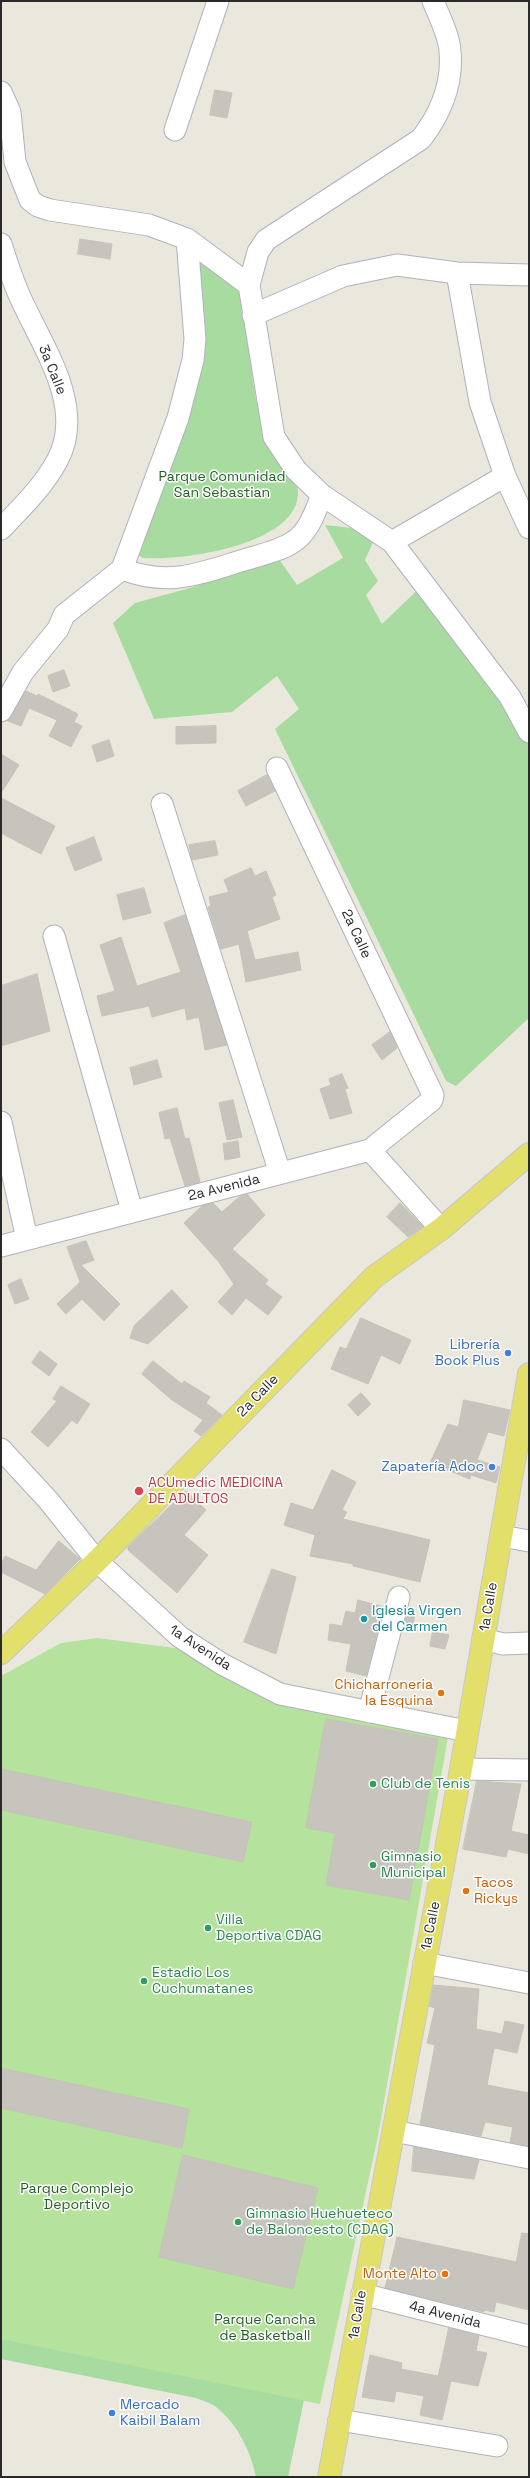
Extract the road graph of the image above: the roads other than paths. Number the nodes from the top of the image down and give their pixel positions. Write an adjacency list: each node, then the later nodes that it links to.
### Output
1 (218, 1): 4 (street)
2 (433, 1): 9 (street)
3 (1, 92): 5 (street)
4 (175, 130)
5 (187, 239): 9 (street); 16 (street)
6 (1, 244): 14 (street, 3a Calle)
7 (458, 273): 8 (street); 10 (street); 11 (street)
8 (529, 275)
9 (249, 285): 10 (street)
10 (253, 315): 12 (street)
11 (505, 476): 13 (street); 15 (street)
12 (322, 495): 15 (street); 16 (street)
13 (529, 528)
14 (1, 529)
15 (392, 542): 18 (street)
16 (122, 569): 17 (street)
17 (1, 711)
18 (529, 732)
19 (276, 768): 22 (street, 2a Calle)
20 (162, 804): 26 (street)
21 (54, 936): 27 (street)
22 (432, 1100): 24 (street, 2a Avenida)
23 (1, 1122): 29 (street)
24 (370, 1150): 26 (street, 2a Avenida); 28 (street)
25 (529, 1154): 28 (main road, 2a Calle)
26 (280, 1174): 27 (street, 2a Avenida)
27 (132, 1211): 29 (street, 2a Avenida)
28 (440, 1229): 35 (main road, 2a Calle)
29 (27, 1239): 30 (street, 2a Avenida)
30 (1, 1246)
31 (529, 1374): 33 (main road, 1a Calle)
32 (1, 1449): 35 (street, 1a Avenida)
33 (501, 1536): 34 (street); 37 (main road, 1a Calle)
34 (529, 1541)
35 (96, 1561): 39 (main road, 2a Calle); 40 (street, 1a Avenida)
36 (399, 1597): 40 (street)
37 (483, 1639): 38 (street); 41 (main road, 1a Calle)
38 (529, 1643)
39 (1, 1653)
40 (369, 1712): 41 (street, 1a Avenida)
41 (467, 1731): 42 (main road, 1a Calle)
42 (461, 1769): 43 (street); 44 (main road, 1a Calle)
43 (529, 1770)
44 (424, 1963): 45 (street); 46 (main road, 1a Calle)
45 (529, 1983)
46 (394, 2131): 47 (street); 48 (main road, 1a Calle)
47 (529, 2158)
48 (362, 2294): 49 (street, 4a Avenida); 50 (main road, 1a Calle)
49 (529, 2336)
50 (339, 2420): 51 (street); 52 (main road, 1a Calle)
51 (497, 2446)
52 (329, 2477)

